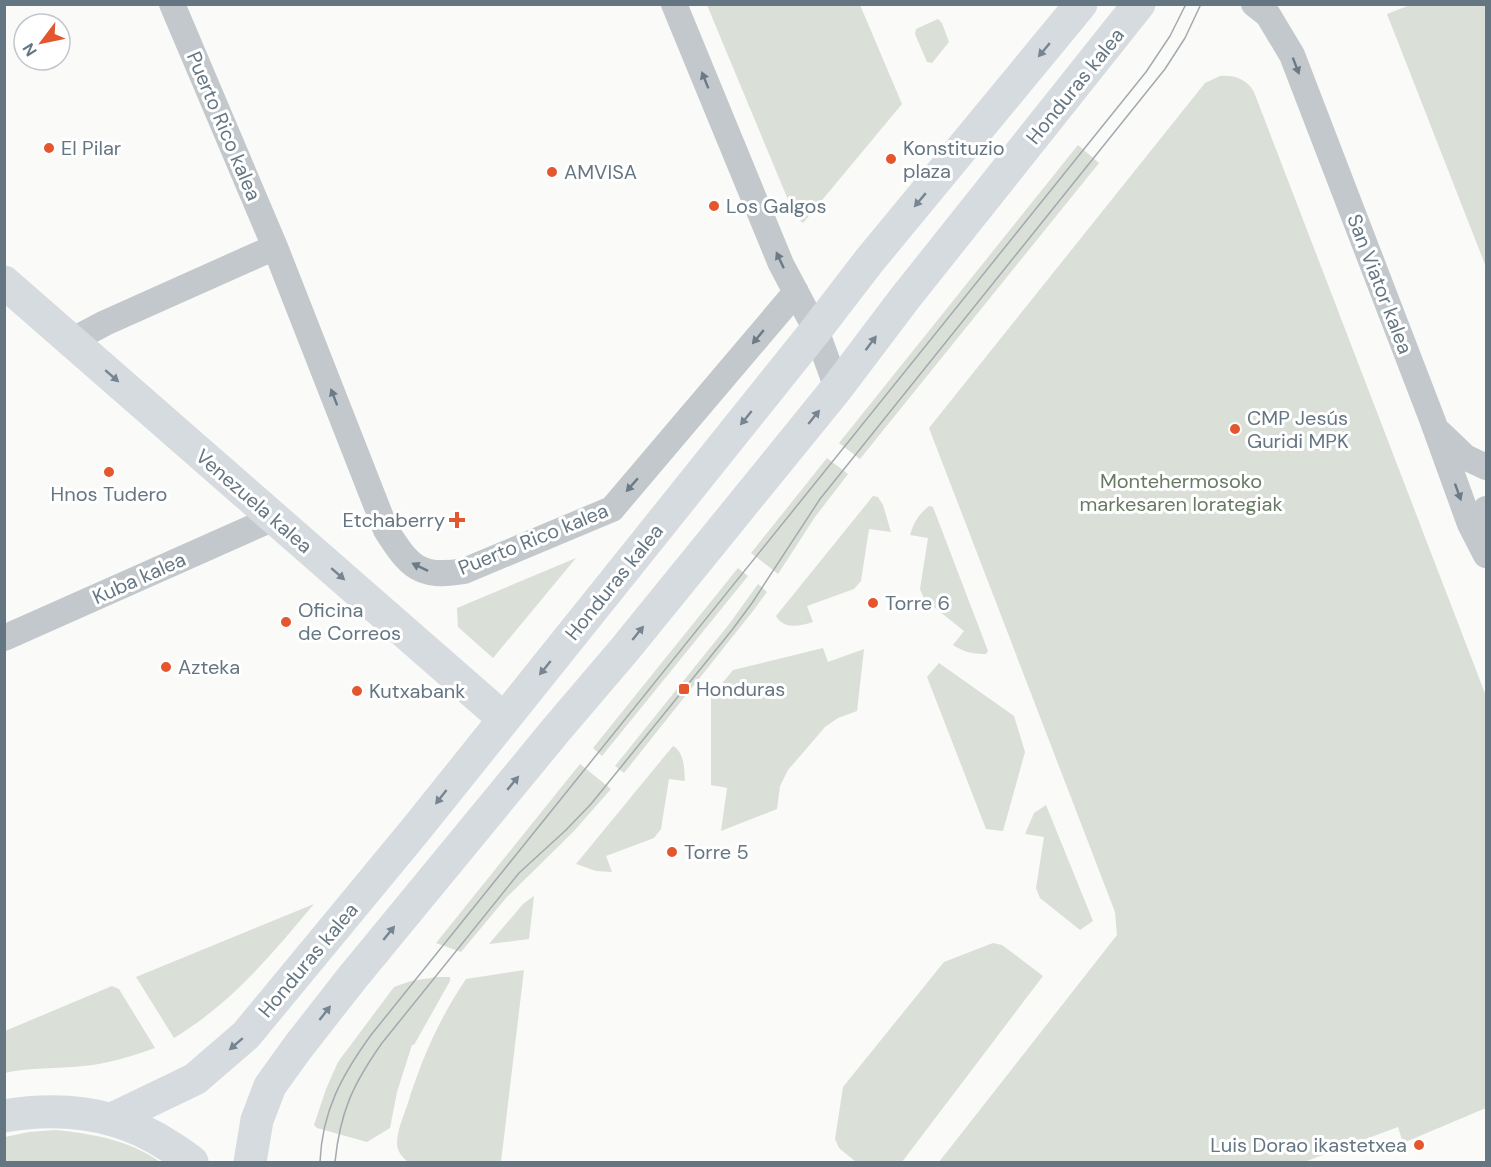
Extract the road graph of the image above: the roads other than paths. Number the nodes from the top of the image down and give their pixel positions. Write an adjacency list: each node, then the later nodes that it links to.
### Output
1 (172, 4): 6 (street, Puerto Rico kalea)
2 (674, 4): 8 (street, one-way to 2)
3 (1081, 4): 9 (main road, Honduras kalea, one-way to 9)
4 (1262, 8): 12 (street, San Viator kalea, one-way to 12)
5 (1141, 9): 11 (main road, Honduras kalea, one-way to 5)
6 (275, 247): 8 (street, Puerto Rico kalea, one-way to 6); 10 (street)
7 (4, 282): 10 (main road, Venezuela kalea)
8 (796, 292): 9 (street)
9 (816, 330): 11 (street); 19 (main road, Honduras kalea, one-way to 19)
10 (71, 341): 15 (main road, Venezuela kalea, one-way to 15)
11 (837, 388): 23 (main road, Honduras kalea, one-way to 11)
12 (1434, 425): 13 (street); 17 (street, San Viator kalea, one-way to 17)
13 (1486, 467)
14 (1486, 509): 16 (street)
15 (274, 518): 18 (street, Kuba kalea); 19 (main road, Venezuela kalea, one-way to 19)
16 (1486, 543)
17 (1486, 555)
18 (4, 638)
19 (503, 718): 21 (main road, Honduras kalea, one-way to 21)
20 (4, 1116): 21 (main road)
21 (112, 1119): 22 (main road)
22 (192, 1162)
23 (250, 1162)

